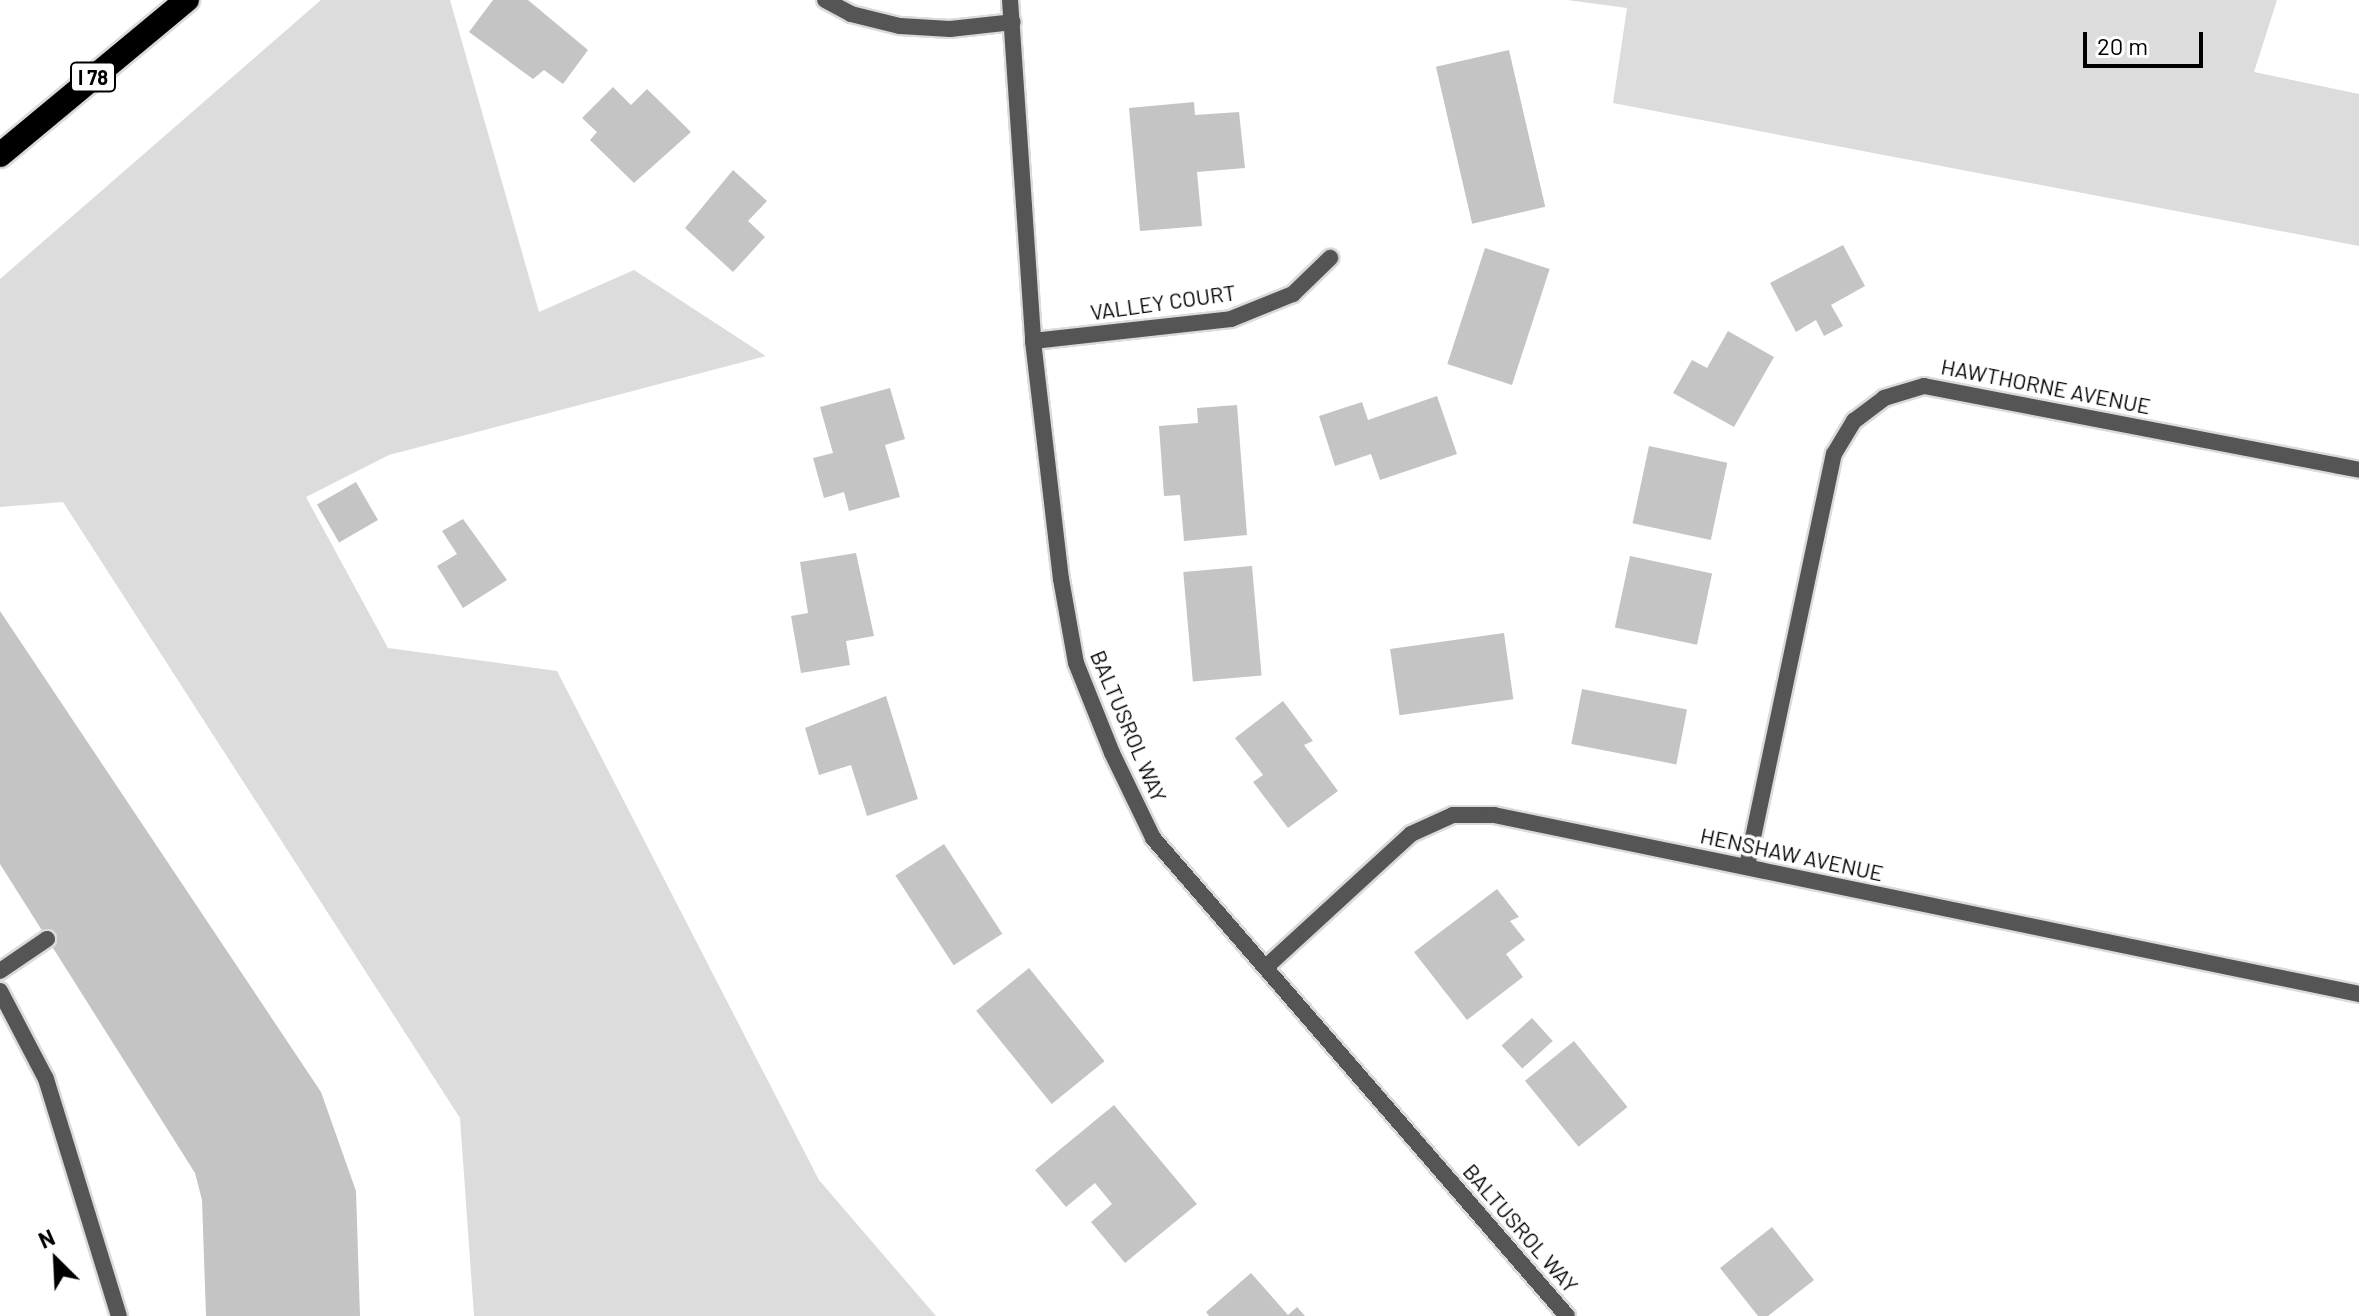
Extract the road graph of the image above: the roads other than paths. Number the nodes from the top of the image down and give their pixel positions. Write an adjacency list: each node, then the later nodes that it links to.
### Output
1 (187, 0): 5 (highway, I 78)
2 (825, 0): 4 (street)
3 (1010, 0): 4 (street, BALTUSROL WAY)
4 (1013, 22): 7 (street, BALTUSROL WAY)
5 (0, 155)
6 (1330, 258): 7 (street, VALLEY COURT)
7 (1033, 341): 11 (street, BALTUSROL WAY)
8 (2359, 470): 9 (street, HAWTHORNE AVENUE)
9 (1747, 866): 11 (street, HENSHAW AVENUE); 13 (street, HENSHAW AVENUE)
10 (47, 939): 12 (street)
11 (1266, 967): 16 (street, BALTUSROL WAY)
12 (0, 971)
13 (2359, 994)
14 (2, 1000): 15 (street)
15 (119, 1316)
16 (1567, 1316)

